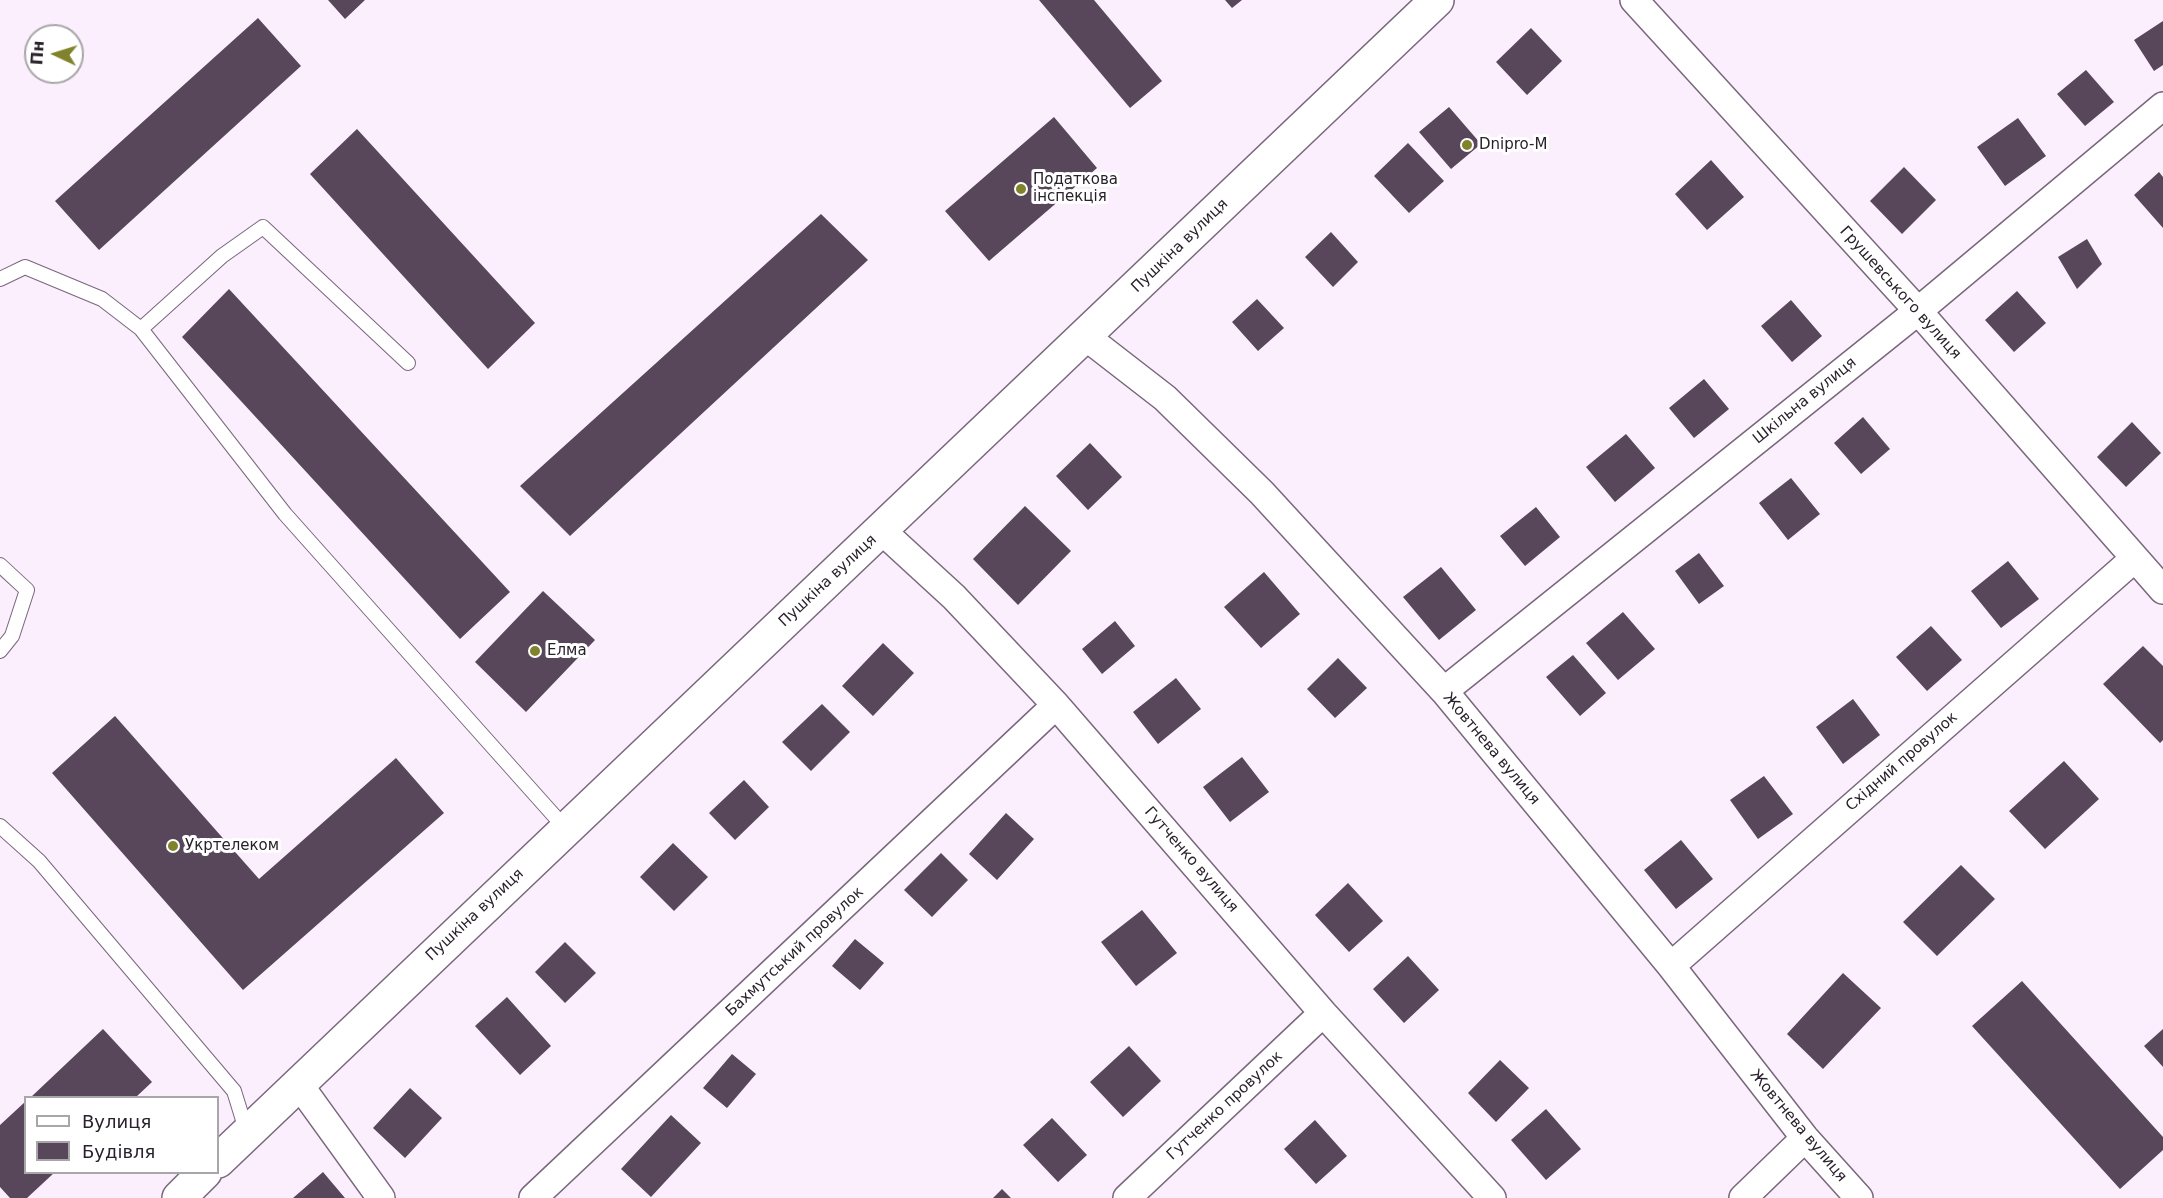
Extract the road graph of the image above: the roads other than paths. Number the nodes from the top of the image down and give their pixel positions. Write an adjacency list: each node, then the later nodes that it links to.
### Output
1 (1437, 0): 7 (main road, Пушкіна вулиця)
2 (1634, 0): 5 (street, Грушевського вулиця)
3 (2163, 106): 5 (street, Шкільна вулиця)
4 (0, 279): 6 (lane)
5 (1918, 311): 10 (street, Грушевського вулиця); 14 (street, Шкільна вулиця)
6 (141, 329): 8 (lane); 17 (lane)
7 (1085, 336): 9 (main road, Пушкіна вулиця); 14 (street, Жовтнева вулиця)
8 (408, 363)
9 (881, 530): 15 (street, Гутченко вулиця); 17 (main road, Пушкіна вулиця)
10 (2134, 559): 12 (street, Грушевського вулиця); 18 (street, Східний провулок)
11 (0, 565): 13 (lane)
12 (2163, 590)
13 (0, 651)
14 (1444, 691): 18 (street, Жовтнева вулиця)
15 (1056, 705): 19 (street, Гутченко вулиця); 27 (street, Бахмутський провулок)
16 (0, 826): 21 (lane)
17 (566, 829): 20 (main road, Пушкіна вулиця)
18 (1671, 966): 22 (street, Жовтнева вулиця)
19 (1323, 1013): 28 (street, Гутченко провулок); 29 (street, Гутченко вулиця)
20 (298, 1083): 21 (main road, Пушкіна вулиця); 26 (street)
21 (247, 1133): 23 (main road, Пушкіна вулиця)
22 (1805, 1138): 30 (street); 31 (street, Жовтнева вулиця)
23 (219, 1160)
24 (204, 1174): 25 (main road)
25 (179, 1198)
26 (381, 1198)
27 (533, 1198)
28 (1127, 1198)
29 (1492, 1198)
30 (1743, 1198)
31 (1859, 1198)

